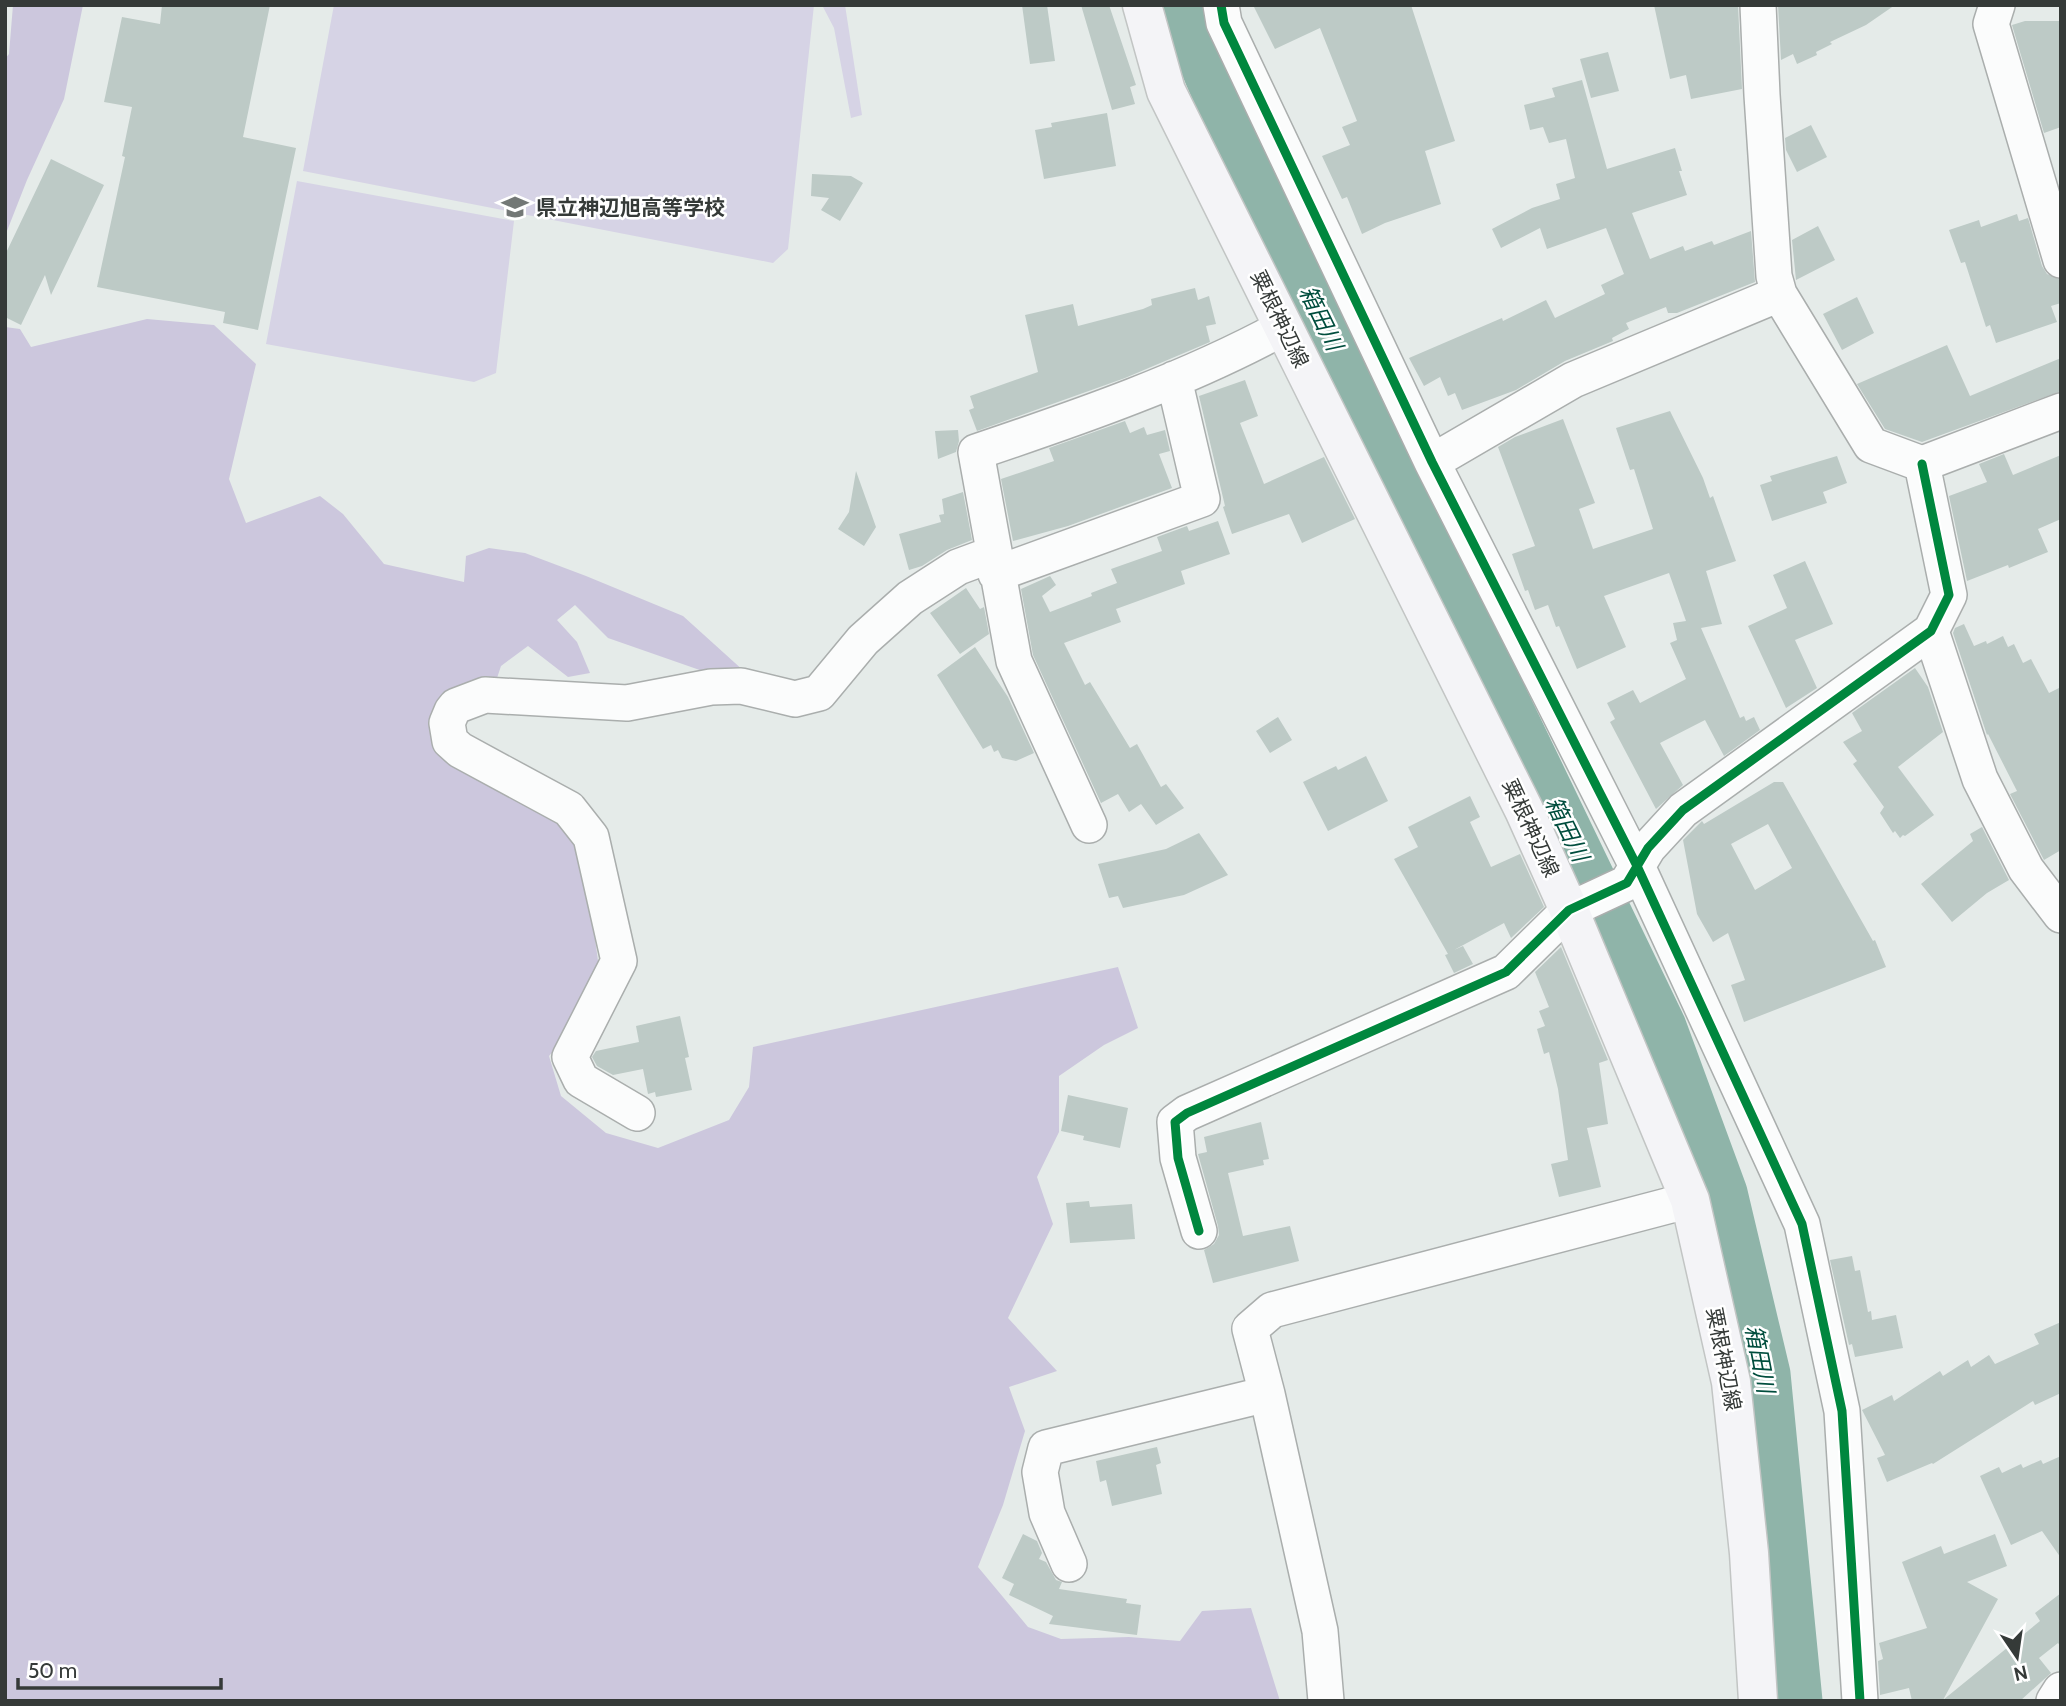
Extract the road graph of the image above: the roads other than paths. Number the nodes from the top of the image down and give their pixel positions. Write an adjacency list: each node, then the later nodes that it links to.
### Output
1 (1142, 5): 7 (main road, 粟根神辺線)
2 (1220, 5): 10 (street)
3 (1758, 5): 6 (street)
4 (1997, 5): 5 (street)
5 (2061, 260)
6 (1779, 294): 10 (street); 11 (street)
7 (1284, 327): 8 (street); 16 (main road, 粟根神辺線)
8 (1174, 379): 12 (street); 12 (street)
9 (2061, 411): 11 (street)
10 (1432, 462): 15 (street)
11 (1922, 464): 13 (street)
12 (995, 564): 14 (street); 18 (street)
13 (1931, 631): 15 (street); 17 (street)
14 (1088, 825)
15 (1632, 874): 16 (street); 26 (street)
16 (1573, 908): 19 (main road, 粟根神辺線); 20 (street)
17 (2061, 915)
18 (637, 1113)
19 (1690, 1200): 21 (street); 25 (main road, 粟根神辺線)
20 (1199, 1231)
21 (1267, 1394): 22 (street); 24 (street)
22 (1069, 1564)
23 (2061, 1690): 27 (street)
24 (1325, 1701)
25 (1758, 1701)
26 (1860, 1701)
27 (2054, 1701)

